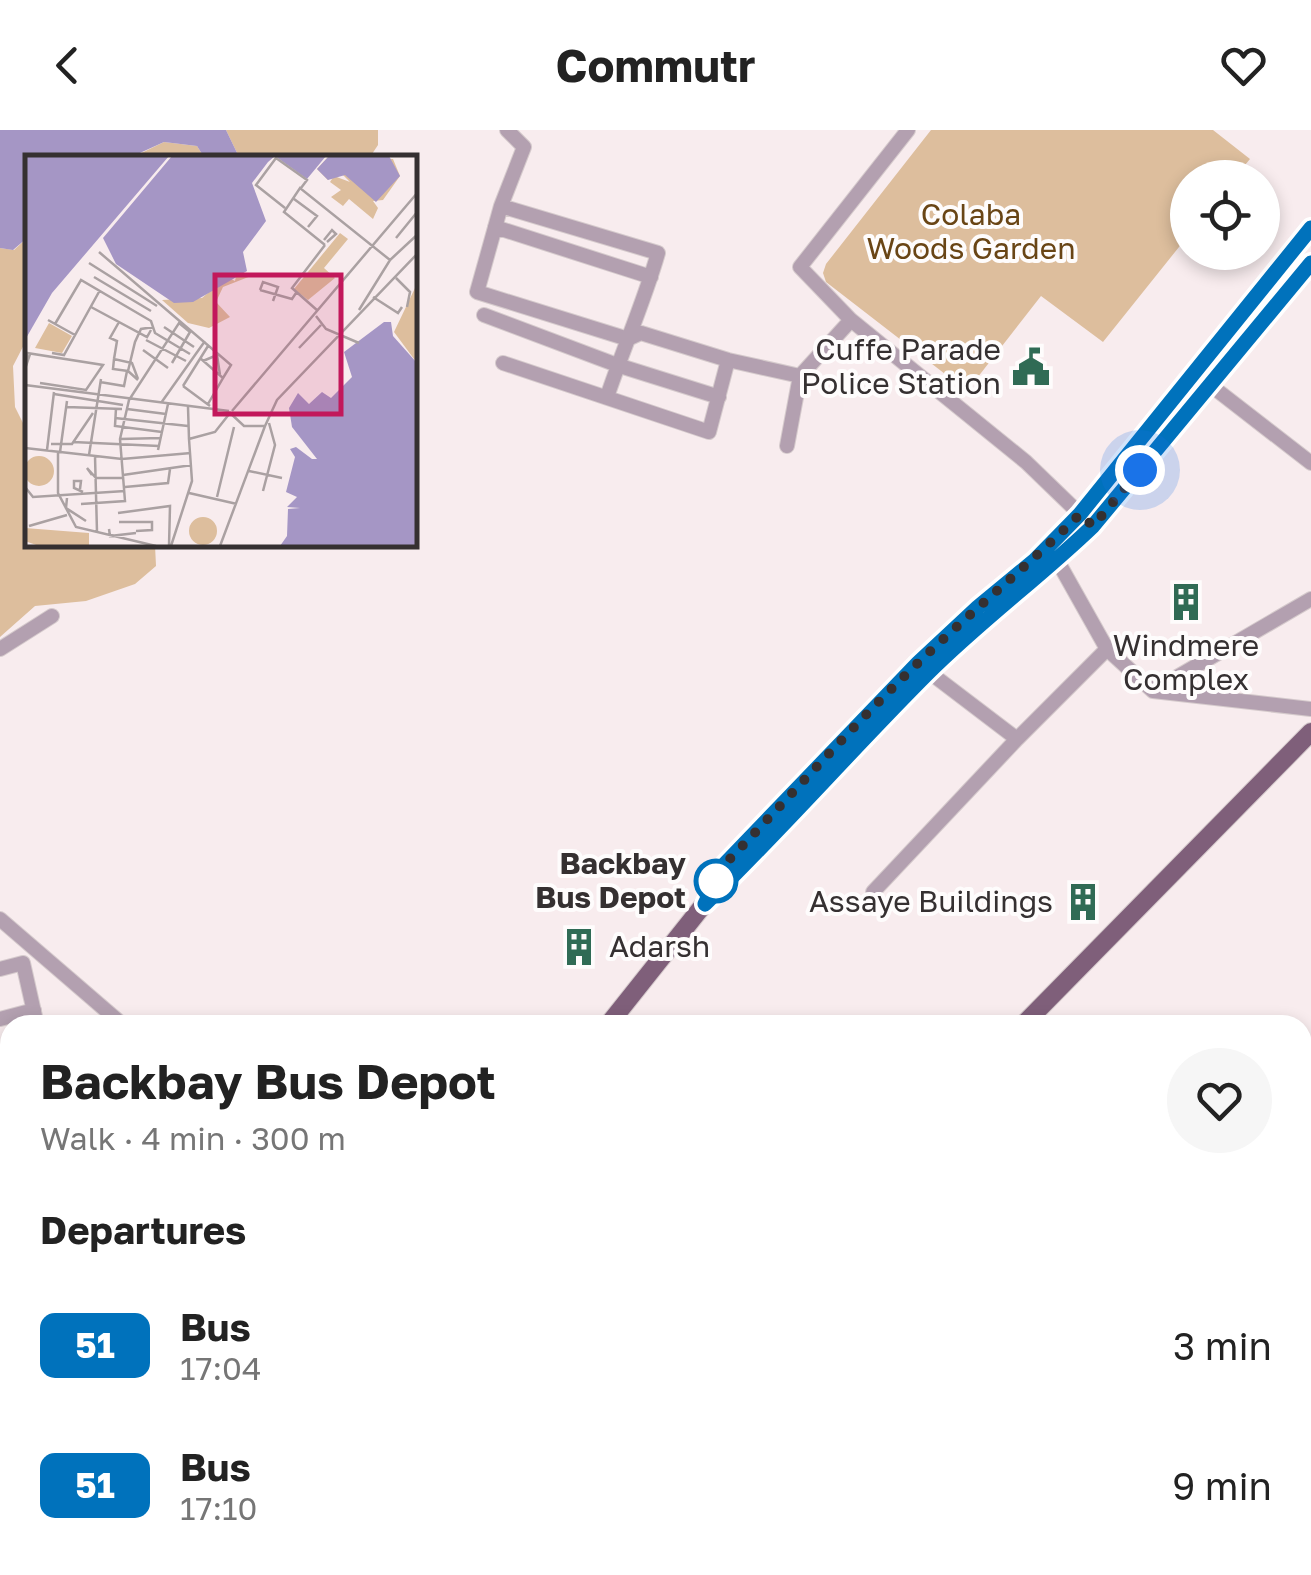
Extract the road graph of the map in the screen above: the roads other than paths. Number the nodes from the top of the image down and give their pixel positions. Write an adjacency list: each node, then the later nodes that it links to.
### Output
1 (508, 130): 3 (street)
2 (908, 130): 9 (street)
3 (501, 206): 4 (street); 7 (street)
4 (495, 227): 7 (street); 10 (street)
5 (1311, 228): 20 (main road)
6 (1311, 263): 15 (main road)
7 (651, 276): 10 (street)
8 (484, 315): 13 (street)
9 (851, 320): 14 (street); 20 (street)
10 (628, 340): 11 (street); 13 (street)
11 (728, 360): 14 (street); 17 (street)
12 (503, 364): 16 (street)
13 (617, 365): 16 (street); 17 (street)
14 (800, 376): 18 (street)
15 (1209, 384): 19 (street); 20 (main road)
16 (607, 397): 17 (street)
17 (719, 397)
18 (787, 446)
19 (1311, 463)
20 (1087, 520): 21 (main road); 32 (main road)
21 (1057, 560): 24 (street); 26 (main road)
22 (1311, 598): 27 (street)
23 (52, 616): 25 (street)
24 (1107, 649): 27 (street); 30 (street)
25 (0, 650)
26 (929, 672): 30 (street); 32 (main road)
27 (1152, 691): 28 (street)
28 (1311, 709)
29 (1311, 732): 38 (main road)
30 (1017, 739): 31 (street)
31 (874, 892)
32 (705, 904): 37 (main road)
33 (0, 919): 36 (street)
34 (0, 969): 35 (street)
35 (34, 1015)
36 (111, 1015)
37 (616, 1015)
38 (1033, 1015)

